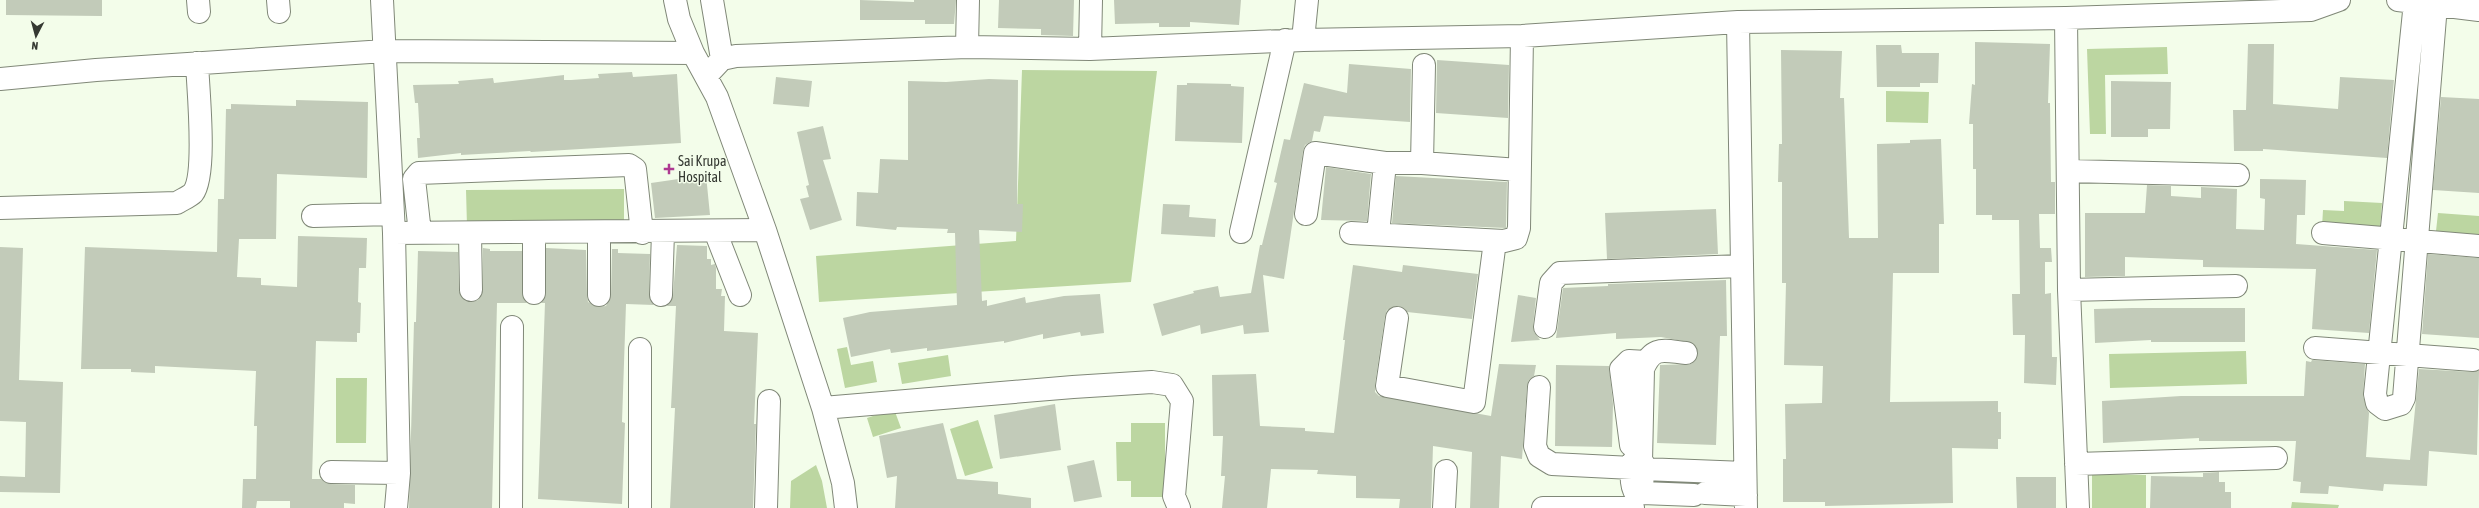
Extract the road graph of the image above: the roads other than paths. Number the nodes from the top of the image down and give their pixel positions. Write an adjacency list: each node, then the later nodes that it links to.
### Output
1 (382, 0): 17 (street)
2 (663, 0): 9 (street)
3 (712, 0): 19 (street)
4 (968, 0): 15 (street)
5 (1091, 0): 16 (street)
6 (1307, 0): 14 (street)
7 (2339, 0): 11 (street)
8 (2416, 2): 10 (street); 24 (street); 25 (street)
9 (677, 9): 18 (street)
10 (2479, 10)
11 (2066, 18): 12 (street); 29 (street)
12 (1738, 22): 13 (street); 50 (street)
13 (1522, 36): 14 (street); 28 (street)
14 (1294, 40): 16 (street); 40 (street)
15 (967, 46): 16 (street); 19 (street)
16 (1090, 49)
17 (385, 51): 18 (street); 20 (street); 34 (street)
18 (693, 53): 22 (street)
19 (722, 59): 22 (street)
20 (197, 64): 23 (street); 31 (street)
21 (1424, 66): 27 (street)
22 (706, 76): 36 (street)
23 (0, 79)
24 (2408, 79): 25 (street); 46 (street)
25 (2430, 82): 48 (street)
26 (1385, 163): 27 (street); 32 (street); 35 (street)
27 (1422, 163): 28 (street)
28 (1519, 170): 47 (street)
29 (2068, 171): 30 (street); 53 (street)
30 (2238, 175)
31 (0, 208)
32 (1306, 214)
33 (313, 216): 34 (street)
34 (393, 223): 41 (street); 75 (street)
35 (1379, 224)
36 (766, 230): 37 (street); 69 (street)
37 (716, 231): 39 (street); 57 (street)
38 (534, 232): 42 (street); 43 (street); 54 (street)
39 (652, 232): 41 (street); 43 (street); 56 (street)
40 (1241, 232)
41 (420, 233): 42 (street)
42 (470, 233): 52 (street)
43 (599, 233): 55 (street)
44 (1351, 233): 47 (street)
45 (2323, 233): 46 (street)
46 (2391, 239): 48 (street); 63 (street)
47 (1495, 241): 58 (street)
48 (2417, 241): 49 (street); 65 (street)
49 (2479, 246)
50 (1741, 266): 60 (street); 76 (street)
51 (2236, 286): 53 (street)
52 (471, 290)
53 (2069, 290): 71 (street)
54 (534, 293)
55 (599, 295)
56 (661, 295)
57 (740, 295)
58 (1396, 318)
59 (512, 327): 80 (street)
60 (1545, 327)
61 (2315, 348): 63 (street)
62 (640, 349): 81 (street)
63 (2380, 352): 65 (street); 65 (street)
64 (1686, 353): 72 (street)
65 (2408, 354): 66 (street)
66 (2473, 360)
67 (1539, 387): 72 (street)
68 (769, 401): 82 (street)
69 (823, 408): 83 (street); 84 (street)
70 (2276, 458): 71 (street)
71 (2076, 464): 88 (street)
72 (1637, 465): 76 (street); 77 (street)
73 (1446, 471): 85 (street)
74 (331, 472): 75 (street)
75 (399, 473): 79 (street)
76 (1745, 473): 78 (street)
77 (1635, 500): 78 (street); 87 (street)
78 (1746, 502)
79 (396, 508)
80 (511, 508)
81 (640, 508)
82 (766, 508)
83 (846, 508)
84 (1179, 508)
85 (1444, 508)
86 (1543, 508): 87 (street)
87 (1617, 508)
88 (2078, 508)

